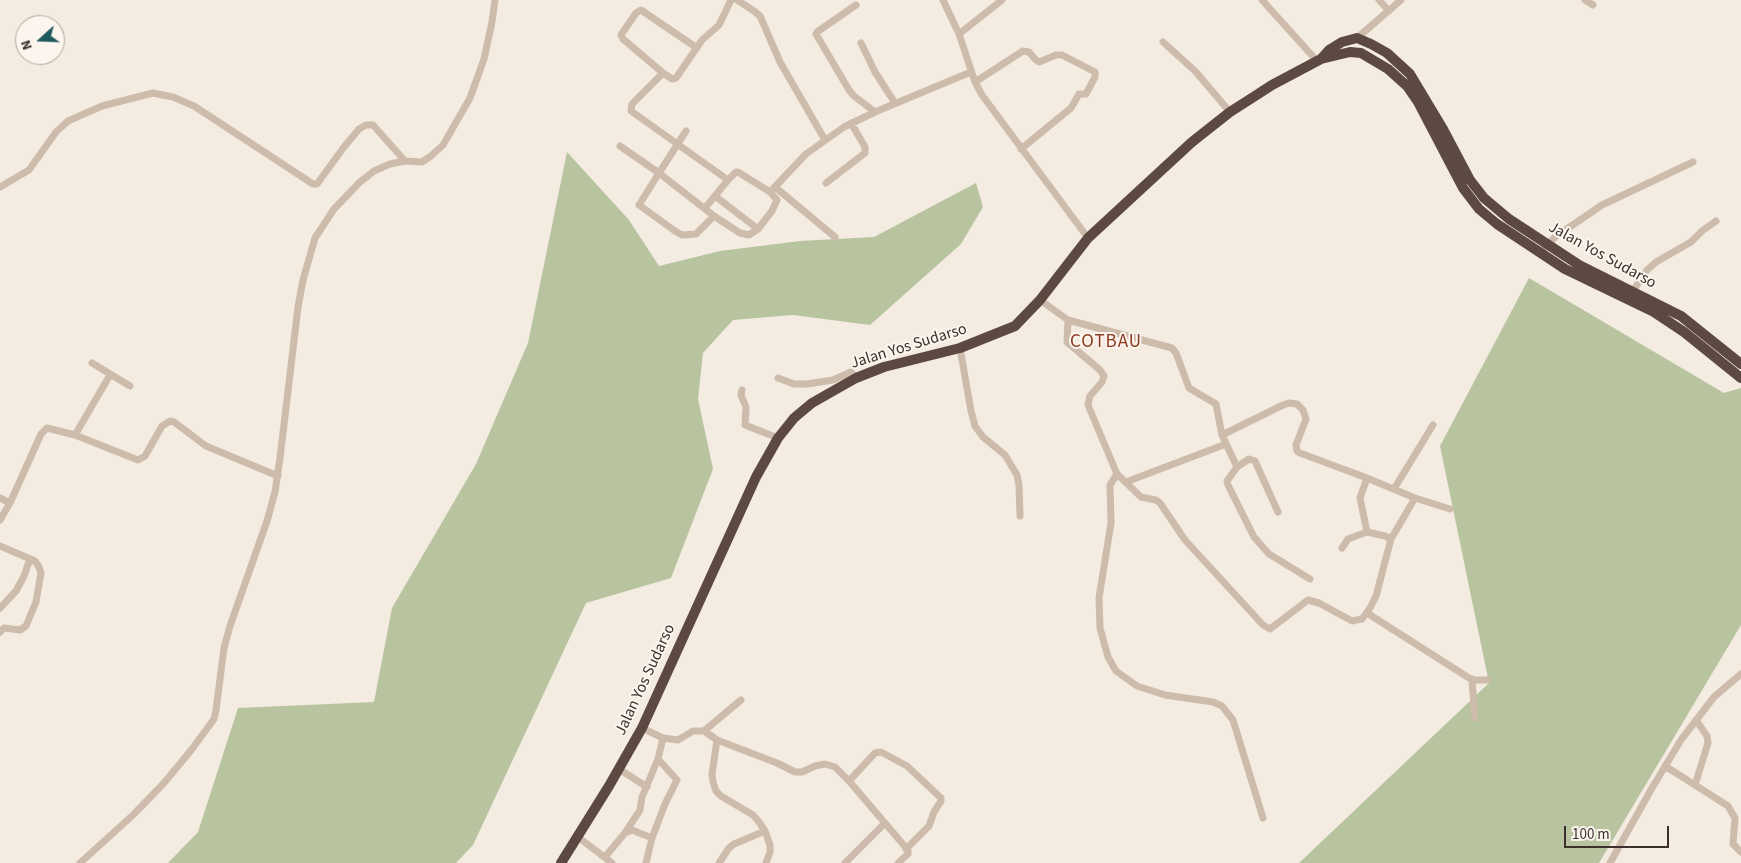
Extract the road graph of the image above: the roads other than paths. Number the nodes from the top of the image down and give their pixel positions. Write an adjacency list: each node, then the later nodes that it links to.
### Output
1 (495, 0): 31 (street)
2 (731, 0): 17 (street)
3 (737, 0): 27 (street)
4 (943, 0): 13 (street)
5 (1002, 0): 13 (street)
6 (1262, 0): 18 (street)
7 (1379, 0): 12 (street)
8 (1401, 0): 12 (street)
9 (1585, 0): 11 (street)
10 (856, 5): 23 (street)
11 (1593, 5)
12 (1389, 11): 14 (street)
13 (959, 34): 19 (street)
14 (1357, 38): 18 (highway, Jalan Yos Sudarso); 45 (highway, Jalan Yos Sudarso)
15 (1163, 42): 24 (street)
16 (861, 43): 22 (street)
17 (697, 48): 20 (street); 20 (street)
18 (1319, 60): 24 (highway, Jalan Yos Sudarso); 45 (highway, Jalan Yos Sudarso)
19 (971, 72): 21 (street); 22 (street)
20 (663, 73): 28 (street)
21 (975, 82): 30 (street); 30 (street)
22 (895, 103): 23 (street)
23 (875, 112): 25 (street)
24 (1230, 112): 44 (highway, Jalan Yos Sudarso)
25 (851, 123): 27 (street); 35 (street)
26 (686, 131): 28 (street)
27 (825, 140): 37 (street)
28 (678, 145): 33 (street); 34 (street)
29 (620, 146): 33 (street)
30 (1021, 149): 44 (street)
31 (405, 162): 36 (street); 65 (street)
32 (1693, 162): 45 (street)
33 (659, 173): 39 (street); 40 (street)
34 (728, 180): 37 (street); 38 (street)
35 (826, 183)
36 (0, 187)
37 (773, 189): 42 (street); 43 (street)
38 (715, 196): 39 (street); 42 (street)
39 (705, 208): 40 (street)
40 (714, 216): 42 (street)
41 (1716, 221): 46 (street)
42 (758, 229)
43 (835, 237)
44 (1088, 238): 47 (highway, Jalan Yos Sudarso)
45 (1544, 249): 46 (highway, Jalan Yos Sudarso); 55 (highway, Jalan Yos Sudarso)
46 (1633, 291): 51 (highway, Jalan Yos Sudarso)
47 (1040, 300): 48 (street); 49 (highway, Jalan Yos Sudarso)
48 (1068, 320): 60 (street); 64 (street)
49 (960, 348): 54 (highway, Jalan Yos Sudarso); 74 (street)
50 (92, 363): 52 (street)
51 (1741, 364)
52 (110, 375): 56 (street); 59 (street)
53 (778, 378): 54 (street)
54 (856, 378): 61 (highway, Jalan Yos Sudarso)
55 (1741, 378)
56 (130, 386)
57 (742, 390): 61 (street)
58 (1433, 425): 68 (street)
59 (75, 435): 65 (street); 71 (street)
60 (1222, 435): 62 (street); 66 (street)
61 (778, 438): 91 (highway, Jalan Yos Sudarso)
62 (1226, 444): 63 (street); 67 (street)
63 (1237, 468): 73 (street); 81 (street)
64 (1117, 474): 67 (street); 101 (street)
65 (278, 476): 110 (street)
66 (1367, 478): 68 (street); 76 (street)
67 (1126, 482): 83 (street)
68 (1394, 488): 70 (street)
69 (0, 498): 71 (street)
70 (1415, 498): 72 (street); 77 (street)
71 (10, 503): 75 (street)
72 (1450, 509)
73 (1278, 512)
74 (1020, 516)
75 (0, 520)
76 (1367, 532): 77 (street); 79 (street)
77 (1391, 539): 83 (street)
78 (0, 546): 80 (street)
79 (1342, 548)
80 (30, 559): 82 (street); 84 (street)
81 (1310, 580)
82 (0, 608)
83 (1367, 613): 86 (street)
84 (0, 632)
85 (1741, 674): 90 (street)
86 (1472, 680): 87 (street); 89 (street)
87 (1487, 680)
88 (741, 700): 92 (street)
89 (1475, 718)
90 (1696, 720): 96 (street); 99 (street)
91 (642, 728): 93 (street); 97 (highway, Jalan Yos Sudarso)
92 (704, 731): 93 (street); 94 (street)
93 (664, 738): 95 (street)
94 (717, 740): 98 (street); 103 (street)
95 (658, 759): 100 (street); 106 (street)
96 (1665, 766): 99 (street); 118 (street)
97 (619, 769): 100 (street); 105 (highway, Jalan Yos Sudarso)
98 (850, 781): 102 (street); 107 (street)
99 (1695, 785): 108 (street)
100 (647, 787): 104 (street)
101 (1264, 818)
102 (885, 823): 107 (street); 116 (street)
103 (765, 831): 114 (street); 115 (street)
104 (625, 833): 106 (street); 109 (street)
105 (578, 836): 109 (street); 111 (highway, Jalan Yos Sudarso)
106 (652, 838): 113 (street)
107 (906, 848): 117 (street)
108 (1741, 852)
109 (606, 857): 112 (street)
110 (80, 863)
111 (561, 863)
112 (612, 863)
113 (646, 863)
114 (719, 863)
115 (766, 863)
116 (845, 863)
117 (898, 863)
118 (1610, 863)

